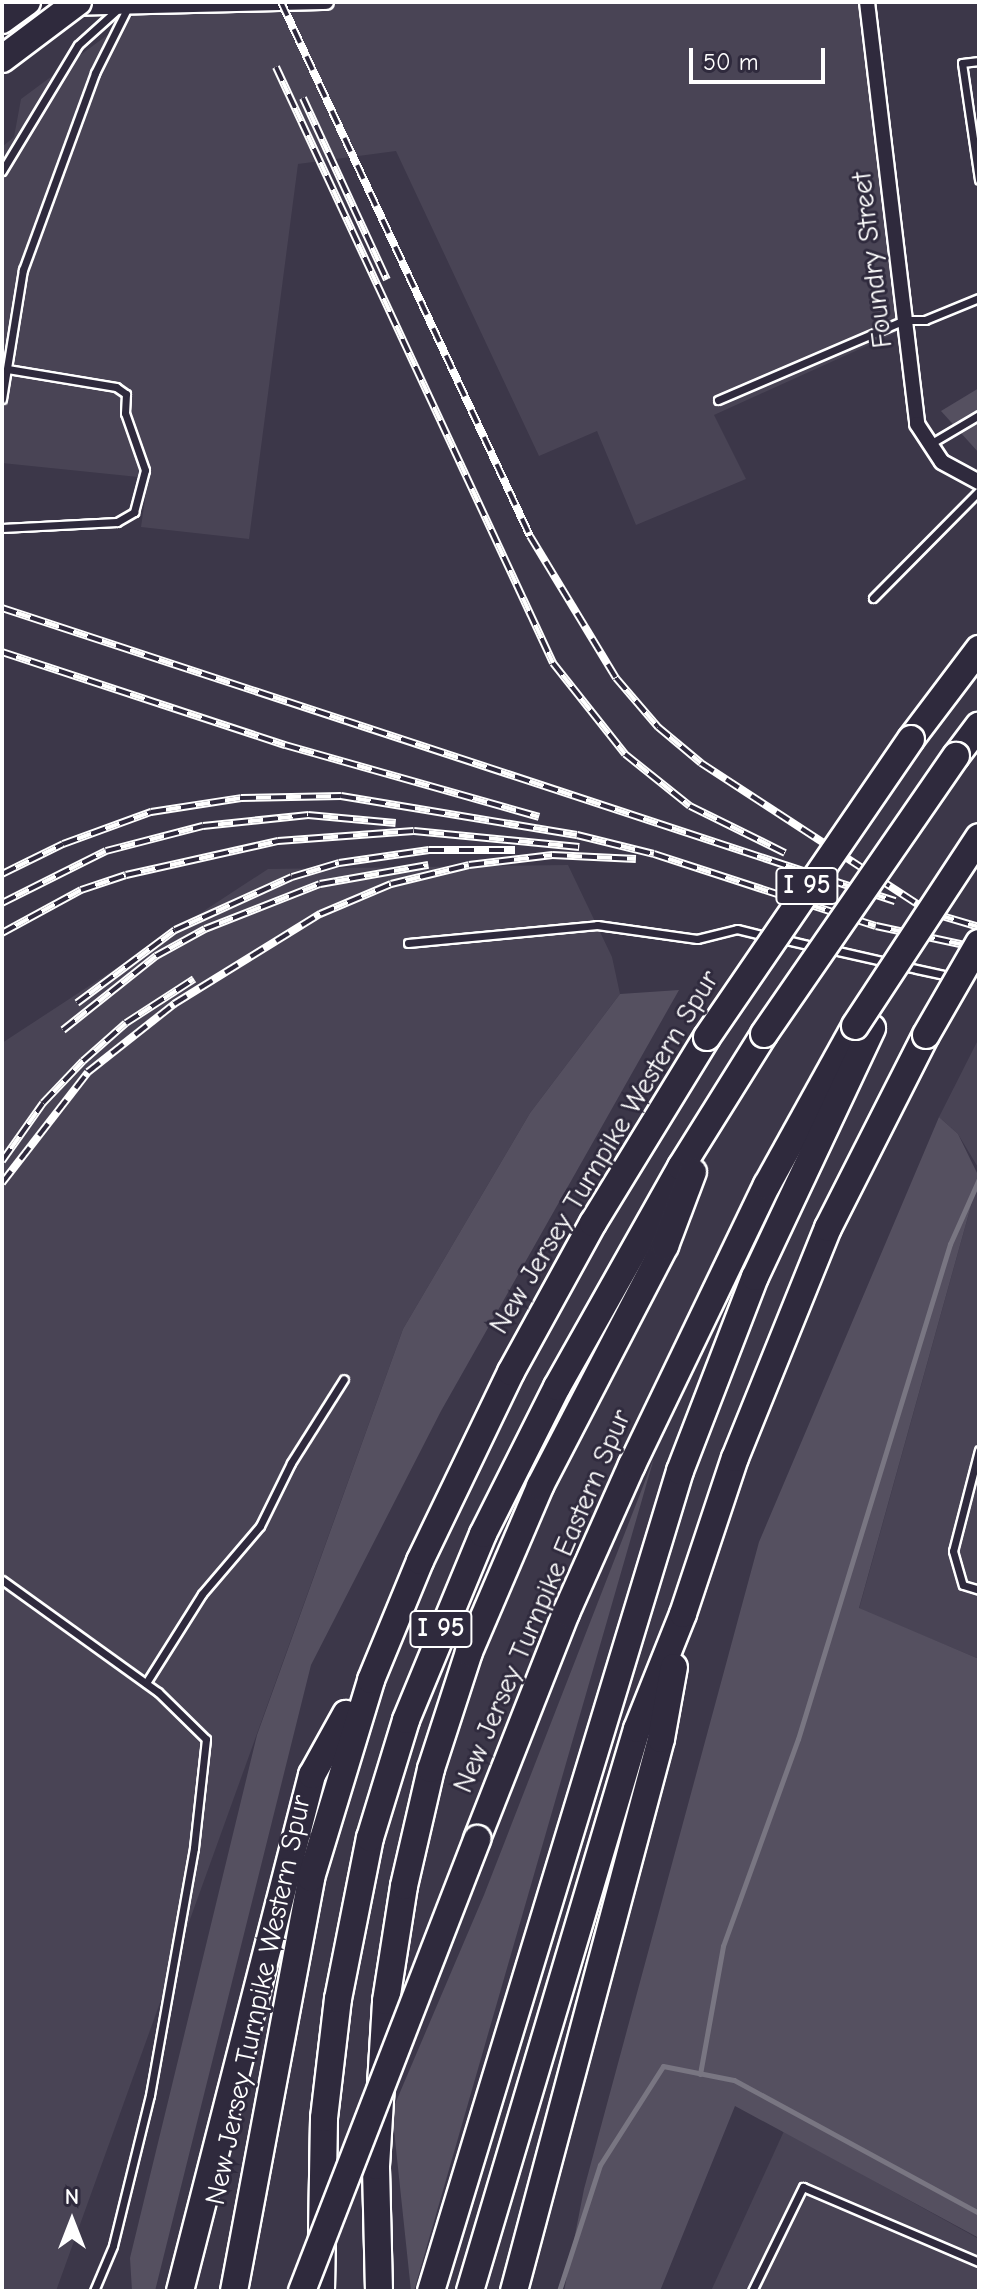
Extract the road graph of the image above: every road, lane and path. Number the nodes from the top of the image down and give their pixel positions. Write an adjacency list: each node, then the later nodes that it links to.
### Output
1 (27, 2): 7 (highway, bridge)
2 (78, 2): 8 (highway, bridge)
3 (326, 2): 5 (street)
4 (867, 2): 13 (street, Foundry Street)
5 (124, 8): 6 (street); 10 (lane); 14 (lane)
6 (2, 9)
7 (2, 20)
8 (2, 59)
9 (979, 61): 11 (lane)
10 (2, 171)
11 (979, 180)
12 (979, 298): 13 (lane)
13 (905, 320): 16 (lane); 18 (street, Foundry Street)
14 (7, 369): 15 (lane); 21 (lane)
15 (2, 399)
16 (718, 400)
17 (979, 415): 18 (lane)
18 (928, 445): 19 (street)
19 (979, 482)
20 (979, 491): 22 (lane)
21 (2, 528)
22 (873, 598)
23 (979, 649): 36 (highway, New Jersey Turnpike Western Spur / I 95, bridge)
24 (979, 726): 30 (highway, I 95, bridge)
25 (979, 837): 29 (highway, New Jersey Turnpike Eastern Spur, bridge)
26 (408, 943): 28 (lane)
27 (979, 943): 35 (highway, bridge)
28 (964, 979)
29 (864, 1027): 42 (highway, New Jersey Turnpike Eastern Spur, bridge); 45 (highway, New Jersey Turnpike Eastern Spur)
30 (716, 1110): 43 (highway, I 95); 44 (highway)
31 (344, 1379): 37 (lane)
32 (979, 1450): 34 (lane)
33 (2, 1580): 37 (lane)
34 (979, 1590)
35 (683, 1614): 46 (highway); 47 (highway)
36 (389, 1633): 40 (highway); 41 (highway, New Jersey Turnpike Western Spur / I 95)
37 (146, 1683): 39 (lane)
38 (979, 2262): 48 (lane)
39 (94, 2291)
40 (180, 2291)
41 (234, 2291)
42 (302, 2291)
43 (321, 2291)
44 (379, 2291)
45 (431, 2291)
46 (470, 2291)
47 (514, 2291)
48 (752, 2291)

